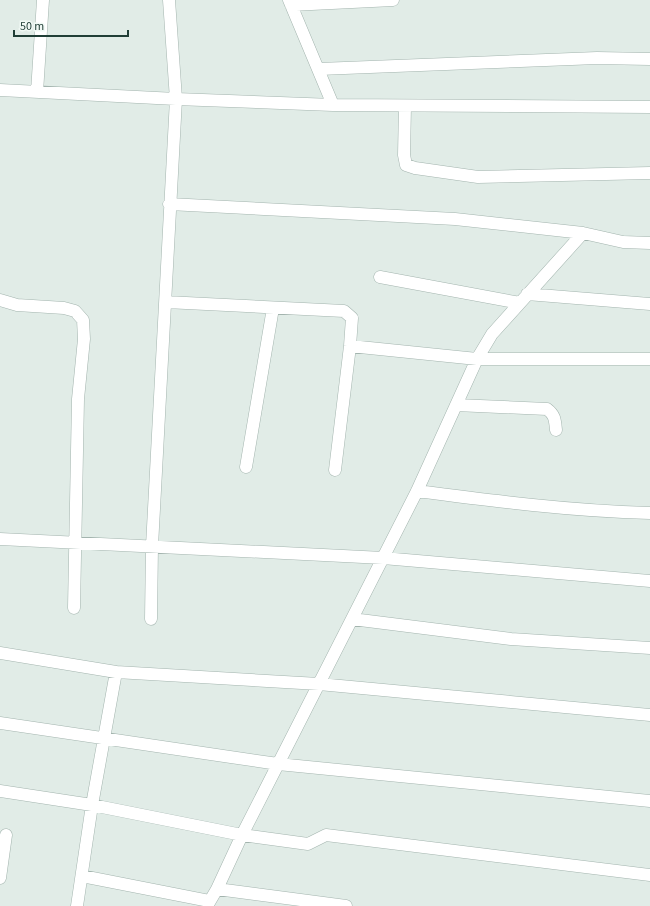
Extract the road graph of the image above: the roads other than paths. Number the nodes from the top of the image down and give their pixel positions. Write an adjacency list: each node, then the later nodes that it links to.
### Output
1 (43, 0): 9 (street)
2 (169, 0): 10 (street)
3 (393, 0): 4 (street)
4 (347, 1): 5 (street)
5 (290, 2): 7 (street)
6 (650, 59): 7 (street)
7 (319, 69): 11 (street)
8 (0, 90): 9 (street)
9 (37, 92): 10 (street)
10 (176, 99): 11 (street); 15 (street)
11 (333, 105): 12 (street)
12 (405, 106): 13 (street); 14 (street)
13 (650, 107)
14 (650, 173)
15 (169, 204): 16 (street); 21 (street)
16 (583, 233): 17 (street); 19 (street)
17 (650, 243)
18 (380, 277): 19 (street)
19 (524, 299): 22 (street); 25 (street)
20 (0, 300): 34 (street)
21 (166, 302): 23 (street); 35 (street)
22 (650, 304)
23 (273, 308): 24 (street); 29 (street)
24 (350, 346): 25 (street); 30 (street)
25 (477, 359): 26 (street); 27 (street)
26 (650, 359)
27 (456, 405): 28 (street); 31 (street)
28 (556, 430)
29 (246, 467)
30 (335, 470)
31 (417, 491): 32 (street); 36 (street)
32 (650, 513)
33 (0, 539): 34 (street)
34 (76, 543): 35 (street); 38 (street)
35 (152, 546): 36 (street); 39 (street)
36 (383, 558): 37 (street); 40 (street)
37 (650, 580)
38 (74, 608)
39 (151, 619)
40 (352, 619): 41 (street); 44 (street)
41 (650, 648)
42 (0, 653): 43 (street)
43 (116, 672): 44 (street); 47 (street)
44 (319, 684): 45 (street); 48 (street)
45 (650, 714)
46 (0, 723): 47 (street)
47 (105, 739): 48 (street); 51 (street)
48 (278, 764): 50 (street); 53 (street)
49 (0, 791): 51 (street)
50 (650, 801)
51 (92, 805): 53 (street); 55 (street)
52 (6, 835): 56 (street)
53 (242, 835): 54 (street); 57 (street)
54 (650, 875)
55 (82, 876): 58 (street); 59 (street)
56 (0, 878)
57 (217, 889): 58 (street); 60 (street)
58 (208, 904)
59 (77, 906)
60 (346, 906)

